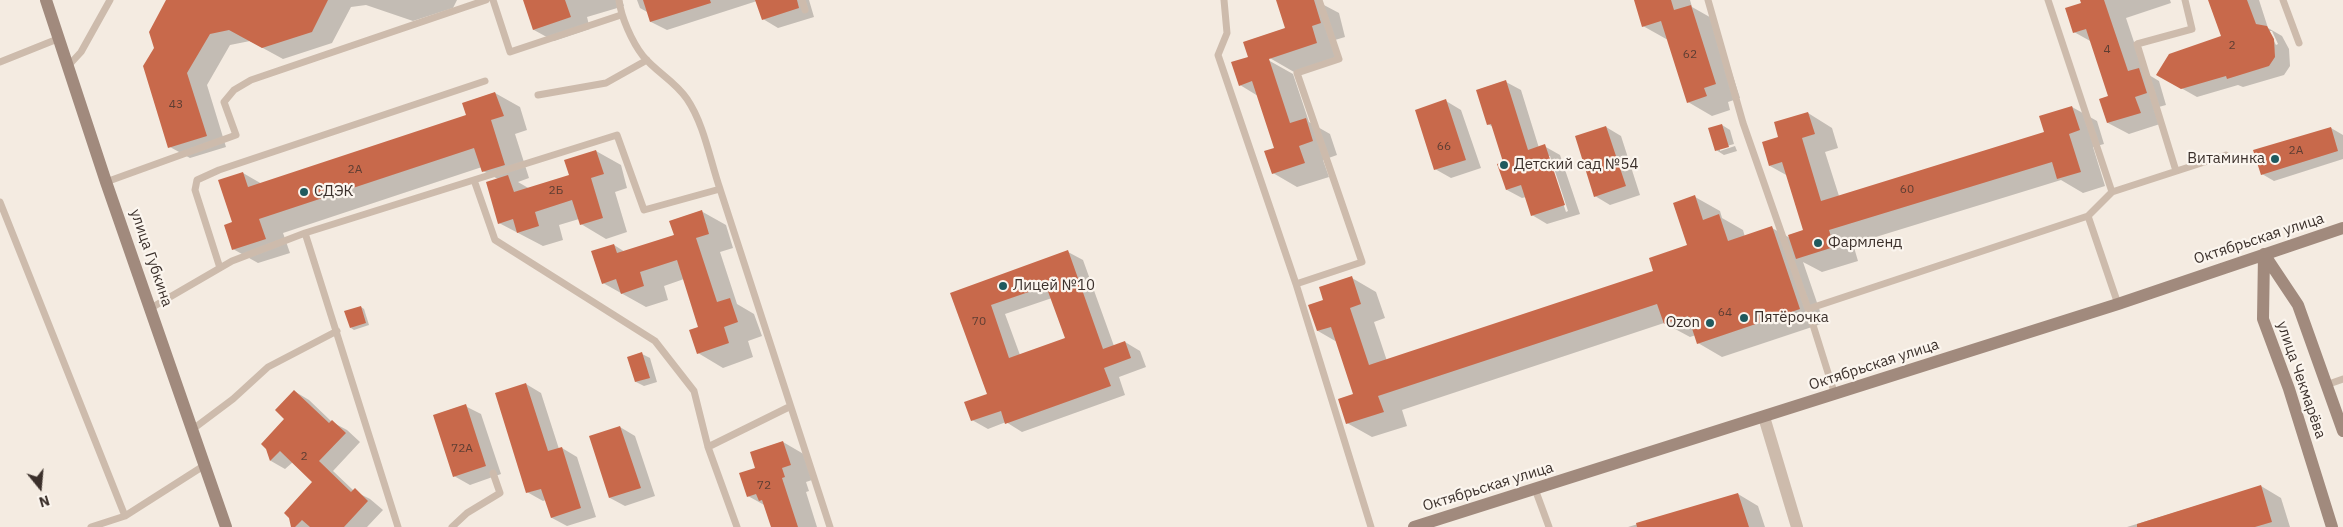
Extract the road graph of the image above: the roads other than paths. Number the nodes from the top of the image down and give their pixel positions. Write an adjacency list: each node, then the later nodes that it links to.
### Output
1 (46, 0): 15 (street, улица Губкина)
2 (110, 0): 19 (lane)
3 (486, 0): 25 (lane)
4 (493, 0): 14 (lane)
5 (619, 0): 14 (lane)
6 (802, 0): 13 (lane)
7 (1224, 0): 34 (lane)
8 (1319, 0): 34 (lane)
9 (1708, 0): 37 (lane)
10 (2048, 0): 27 (lane)
11 (2185, 0): 23 (lane)
12 (2283, 0): 16 (lane)
13 (805, 10)
14 (621, 15): 17 (lane)
15 (60, 38): 18 (lane); 19 (street, улица Губкина)
16 (2299, 43)
17 (648, 60): 21 (lane); 26 (lane)
18 (0, 62)
19 (68, 65): 25 (street, улица Губкина)
20 (485, 81): 33 (lane)
21 (538, 95)
22 (2226, 155): 23 (lane)
23 (2176, 171): 27 (lane)
24 (474, 180): 26 (lane); 31 (lane); 46 (lane)
25 (106, 182): 36 (street, улица Губкина)
26 (720, 189): 42 (lane)
27 (2112, 192): 29 (lane)
28 (0, 202): 50 (lane)
29 (2088, 216): 35 (lane); 37 (lane)
30 (2343, 228): 32 (street, Октябрьская улица)
31 (305, 233): 33 (lane); 38 (lane)
32 (2264, 254): 35 (street, Октябрьская улица); 40 (street, улица Чекмарёва); 61 (street, улица Чекмарёва)
33 (220, 268): 36 (lane)
34 (1296, 284): 57 (lane)
35 (2118, 304): 41 (street, Октябрьская улица)
36 (151, 308): 44 (street, улица Губкина)
37 (1808, 309): 41 (lane)
38 (337, 332): 44 (lane); 53 (lane)
39 (2343, 379): 40 (lane)
40 (2326, 385): 45 (street, улица Чекмарёва)
41 (1835, 395): 43 (street, Октябрьская улица)
42 (789, 407): 46 (lane); 56 (lane)
43 (1764, 418): 49 (street, Октябрьская улица); 60 (street)
44 (192, 429): 47 (street, улица Губкина)
45 (2343, 431)
46 (708, 447): 55 (lane)
47 (205, 465): 50 (lane); 52 (street, улица Губкина)
48 (493, 473): 54 (lane)
49 (1535, 489): 58 (street, Октябрьская улица); 59 (lane)
50 (125, 516): 51 (lane)
51 (91, 527)
52 (226, 527)
53 (398, 527)
54 (452, 527)
55 (737, 527)
56 (830, 527)
57 (1371, 527)
58 (1414, 527)
59 (1549, 527)
60 (1797, 527)
61 (2332, 527)

